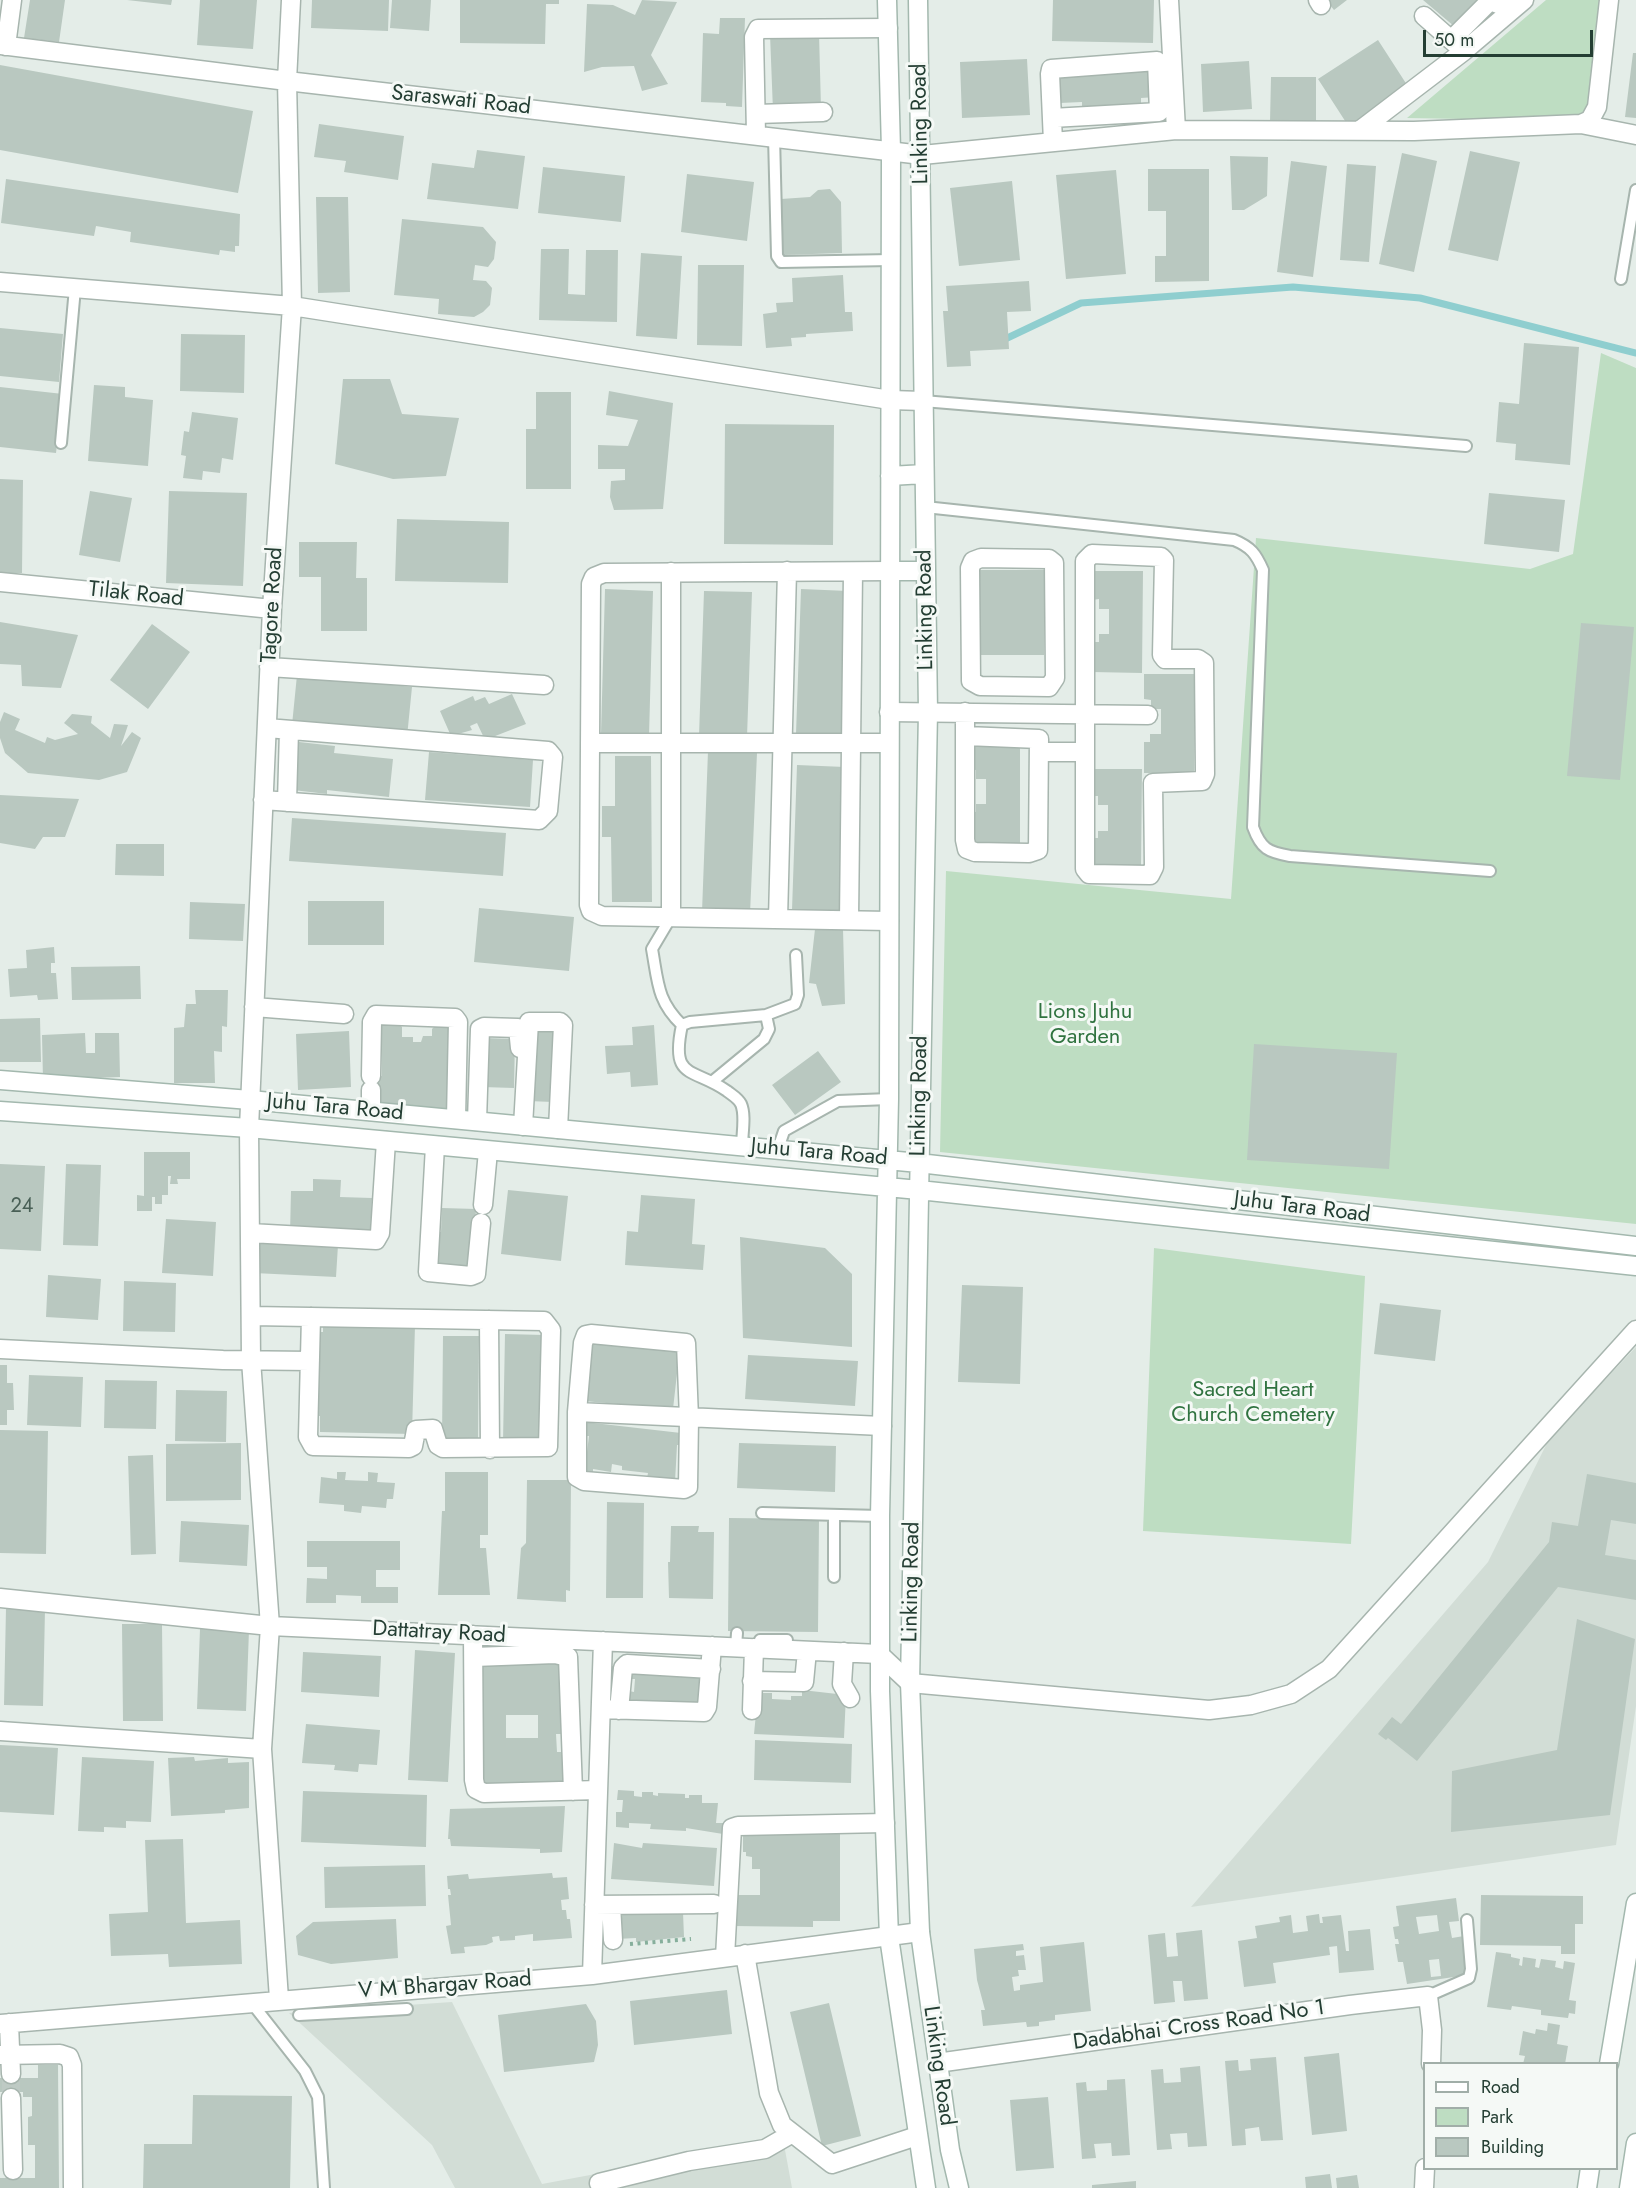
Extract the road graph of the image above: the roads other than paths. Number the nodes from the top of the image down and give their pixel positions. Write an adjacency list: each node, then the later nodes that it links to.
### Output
1 (12, 0): 12 (street)
2 (291, 0): 14 (street, Tagore Road)
3 (887, 0): 11 (street, Linking Road)
4 (918, 0): 30 (street, Linking Road)
5 (1169, 0): 15 (street)
6 (1490, 0): 7 (street); 13 (street)
7 (1512, 0)
8 (1524, 0): 13 (street)
9 (1609, 0): 21 (street)
10 (1424, 16): 13 (street)
11 (888, 28): 17 (street); 29 (street, Linking Road)
12 (3, 45): 14 (street, Saraswati Road)
13 (1457, 46): 23 (street)
14 (287, 81): 24 (street, Saraswati Road); 36 (street, Tagore Road)
15 (1166, 84): 18 (street); 20 (street); 22 (street)
16 (823, 112): 17 (street)
17 (756, 114): 24 (street)
18 (1116, 114): 19 (street); 26 (street)
19 (1084, 116): 20 (street); 27 (street)
20 (1052, 118): 28 (street)
21 (1581, 124): 23 (street, Saraswati Road); 25 (street, Saraswati Road)
22 (1176, 130): 23 (street, Saraswati Road); 26 (street, Saraswati Road)
23 (1359, 130)
24 (765, 135): 29 (street, Saraswati Road); 32 (lane)
25 (1636, 135)
26 (1118, 136): 27 (street, Saraswati Road)
27 (1086, 139): 28 (street, Saraswati Road)
28 (1053, 142): 30 (street, Saraswati Road)
29 (891, 150): 30 (street, Saraswati Road); 32 (street, Linking Road)
30 (922, 155): 38 (street, Linking Road)
31 (1636, 190): 33 (lane)
32 (891, 260): 37 (street, Linking Road)
33 (1621, 279)
34 (0, 282): 35 (street)
35 (75, 288): 36 (street); 39 (lane)
36 (292, 306): 37 (street); 50 (street, Tagore Road)
37 (890, 400): 38 (street); 42 (street, Linking Road)
38 (923, 401): 40 (lane); 41 (street, Linking Road)
39 (61, 443)
40 (1466, 446)
41 (924, 474): 42 (street); 43 (street, Linking Road)
42 (890, 476): 44 (street, Linking Road)
43 (925, 507): 45 (street, Linking Road); 72 (lane)
44 (890, 571): 45 (street); 48 (street); 55 (street, Linking Road)
45 (926, 571): 54 (street, Linking Road)
46 (671, 572): 47 (street); 63 (street); 64 (street)
47 (787, 572): 48 (street); 65 (street)
48 (853, 572): 66 (street)
49 (0, 582): 50 (street, Tilak Road)
50 (272, 609): 51 (street, Tagore Road)
51 (269, 667): 52 (street); 60 (street, Tagore Road)
52 (544, 686)
53 (986, 687): 53 (street); 57 (street)
54 (928, 711): 55 (street); 56 (street); 83 (street, Linking Road)
55 (889, 712): 67 (street, Linking Road)
56 (965, 712): 57 (street); 62 (street)
57 (986, 712): 58 (street)
58 (1085, 714): 59 (street); 69 (street); 69 (street)
59 (1148, 716)
60 (267, 728): 61 (street); 70 (street, Tagore Road)
61 (289, 730): 71 (street); 71 (street)
62 (966, 736): 68 (street); 68 (street)
63 (590, 743): 64 (street); 73 (street)
64 (671, 743): 65 (street); 73 (street)
65 (782, 743): 66 (street); 74 (street)
66 (851, 743): 67 (street); 75 (street)
67 (890, 743): 76 (street, Linking Road)
68 (1040, 752): 69 (street)
69 (1085, 752)
70 (263, 800): 71 (street); 78 (street, Tagore Road)
71 (287, 802)
72 (1490, 871)
73 (671, 917): 74 (street); 81 (lane)
74 (778, 919): 75 (street)
75 (849, 920): 76 (street)
76 (889, 921): 82 (street, Linking Road)
77 (796, 955): 80 (lane)
78 (254, 1007): 79 (street); 87 (street, Tagore Road)
79 (344, 1014)
80 (766, 1015): 81 (lane); 85 (lane)
81 (682, 1025): 85 (lane)
82 (888, 1074): 83 (street); 86 (street, Linking Road)
83 (921, 1074): 101 (street, Linking Road)
84 (0, 1080): 87 (street, Juhu Tara Road)
85 (713, 1081): 96 (lane)
86 (889, 1099): 98 (lane); 100 (street, Linking Road)
87 (250, 1100): 89 (street, Juhu Tara Road); 93 (street, Tagore Road)
88 (0, 1111): 93 (street, Juhu Tara Road)
89 (371, 1111): 90 (street, Juhu Tara Road); 90 (street)
90 (456, 1119): 91 (street, Juhu Tara Road)
91 (477, 1121): 92 (street, Juhu Tara Road); 92 (street)
92 (520, 1125): 94 (street, Juhu Tara Road); 94 (street)
93 (249, 1128): 95 (street, Juhu Tara Road); 105 (street, Tagore Road)
94 (558, 1129): 96 (street, Juhu Tara Road)
95 (386, 1141): 97 (street, Juhu Tara Road); 105 (street)
96 (735, 1145): 98 (street, Juhu Tara Road); 102 (street)
97 (435, 1146): 99 (street, Juhu Tara Road); 99 (street)
98 (778, 1149): 100 (street, Juhu Tara Road)
99 (488, 1151): 102 (street, Juhu Tara Road)
100 (888, 1160): 101 (street, Juhu Tara Road); 103 (street, Linking Road)
101 (919, 1163): 104 (street, Linking Road); 106 (street, Juhu Tara Road)
102 (725, 1173): 103 (street, Juhu Tara Road)
103 (887, 1188): 104 (street, Juhu Tara Road); 117 (street, Linking Road)
104 (919, 1190): 107 (street, Juhu Tara Road); 136 (street, Linking Road)
105 (250, 1233): 108 (street, Tagore Road)
106 (1636, 1246)
107 (1636, 1266)
108 (252, 1316): 109 (street); 113 (street, Tagore Road)
109 (311, 1317): 110 (street); 114 (street)
110 (489, 1320): 118 (street); 118 (street)
111 (1636, 1330): 136 (street)
112 (0, 1349): 113 (street)
113 (251, 1360): 114 (street); 124 (street, Tagore Road)
114 (310, 1361): 118 (street)
115 (577, 1412): 116 (street); 116 (street); 116 (street)
116 (689, 1418): 117 (street)
117 (882, 1426): 121 (street, Linking Road)
118 (490, 1449)
119 (762, 1513): 120 (lane)
120 (834, 1515): 121 (lane); 122 (lane)
121 (880, 1516): 132 (street, Linking Road)
122 (834, 1577)
123 (0, 1598): 124 (street, Dattatray Road)
124 (270, 1626): 125 (street, Dattatray Road); 141 (street, Tagore Road)
125 (473, 1635): 127 (street, Dattatray Road); 133 (street)
126 (786, 1640): 128 (lane)
127 (603, 1641): 129 (street, Dattatray Road); 138 (street)
128 (741, 1642): 129 (street, Dattatray Road); 130 (street, Dattatray Road); 135 (street)
129 (712, 1646): 134 (street)
130 (807, 1651): 131 (street, Dattatray Road); 135 (street)
131 (844, 1652): 132 (street, Dattatray Road); 137 (street)
132 (879, 1654): 136 (street); 144 (street, Linking Road)
133 (474, 1657): 143 (street); 143 (street)
134 (711, 1669): 138 (street); 138 (street)
135 (752, 1681): 139 (street)
136 (910, 1683): 149 (street, Linking Road)
137 (850, 1698)
138 (610, 1709): 142 (street)
139 (752, 1710)
140 (0, 1731): 141 (street)
141 (262, 1749): 157 (street, Tagore Road)
142 (598, 1790): 143 (street); 147 (street)
143 (573, 1791)
144 (885, 1823): 150 (street, Linking Road); 153 (street)
145 (1636, 1903): 165 (street)
146 (714, 1904): 147 (street)
147 (603, 1905): 151 (street); 154 (street)
148 (1467, 1920): 156 (lane)
149 (920, 1932): 150 (street, V M Bhargav Road); 166 (street, Linking Road)
150 (889, 1937): 152 (street, V M Bhargav Road); 170 (street, Linking Road)
151 (613, 1940)
152 (745, 1954): 153 (street, V M Bhargav Road); 171 (street)
153 (725, 1957): 154 (street, V M Bhargav Road)
154 (592, 1975): 155 (street, V M Bhargav Road)
155 (340, 1994): 157 (street, V M Bhargav Road); 160 (lane)
156 (1428, 1996): 164 (street); 166 (street, Dadabhai Cross Road No 1)
157 (279, 1999): 158 (street, V M Bhargav Road)
158 (251, 2002): 162 (street, V M Bhargav Road); 179 (lane)
159 (407, 2009): 160 (lane)
160 (341, 2013): 161 (lane)
161 (299, 2015)
162 (5, 2023): 163 (street)
163 (5, 2055): 167 (street); 178 (street)
164 (1431, 2062)
165 (1608, 2062)
166 (937, 2063): 169 (street, Linking Road)
167 (10, 2074)
168 (11, 2098): 174 (street)
169 (943, 2100): 170 (street); 181 (street, Linking Road)
170 (913, 2105): 172 (street, Linking Road)
171 (791, 2134): 172 (street); 177 (street)
172 (917, 2136): 180 (street, Linking Road)
173 (1636, 2143): 184 (street)
174 (13, 2170)
175 (1425, 2170): 182 (street)
176 (1590, 2170): 183 (street)
177 (599, 2183)
178 (74, 2188)
179 (324, 2188)
180 (926, 2188)
181 (959, 2188)
182 (1424, 2188)
183 (1587, 2188)
184 (1629, 2188)

